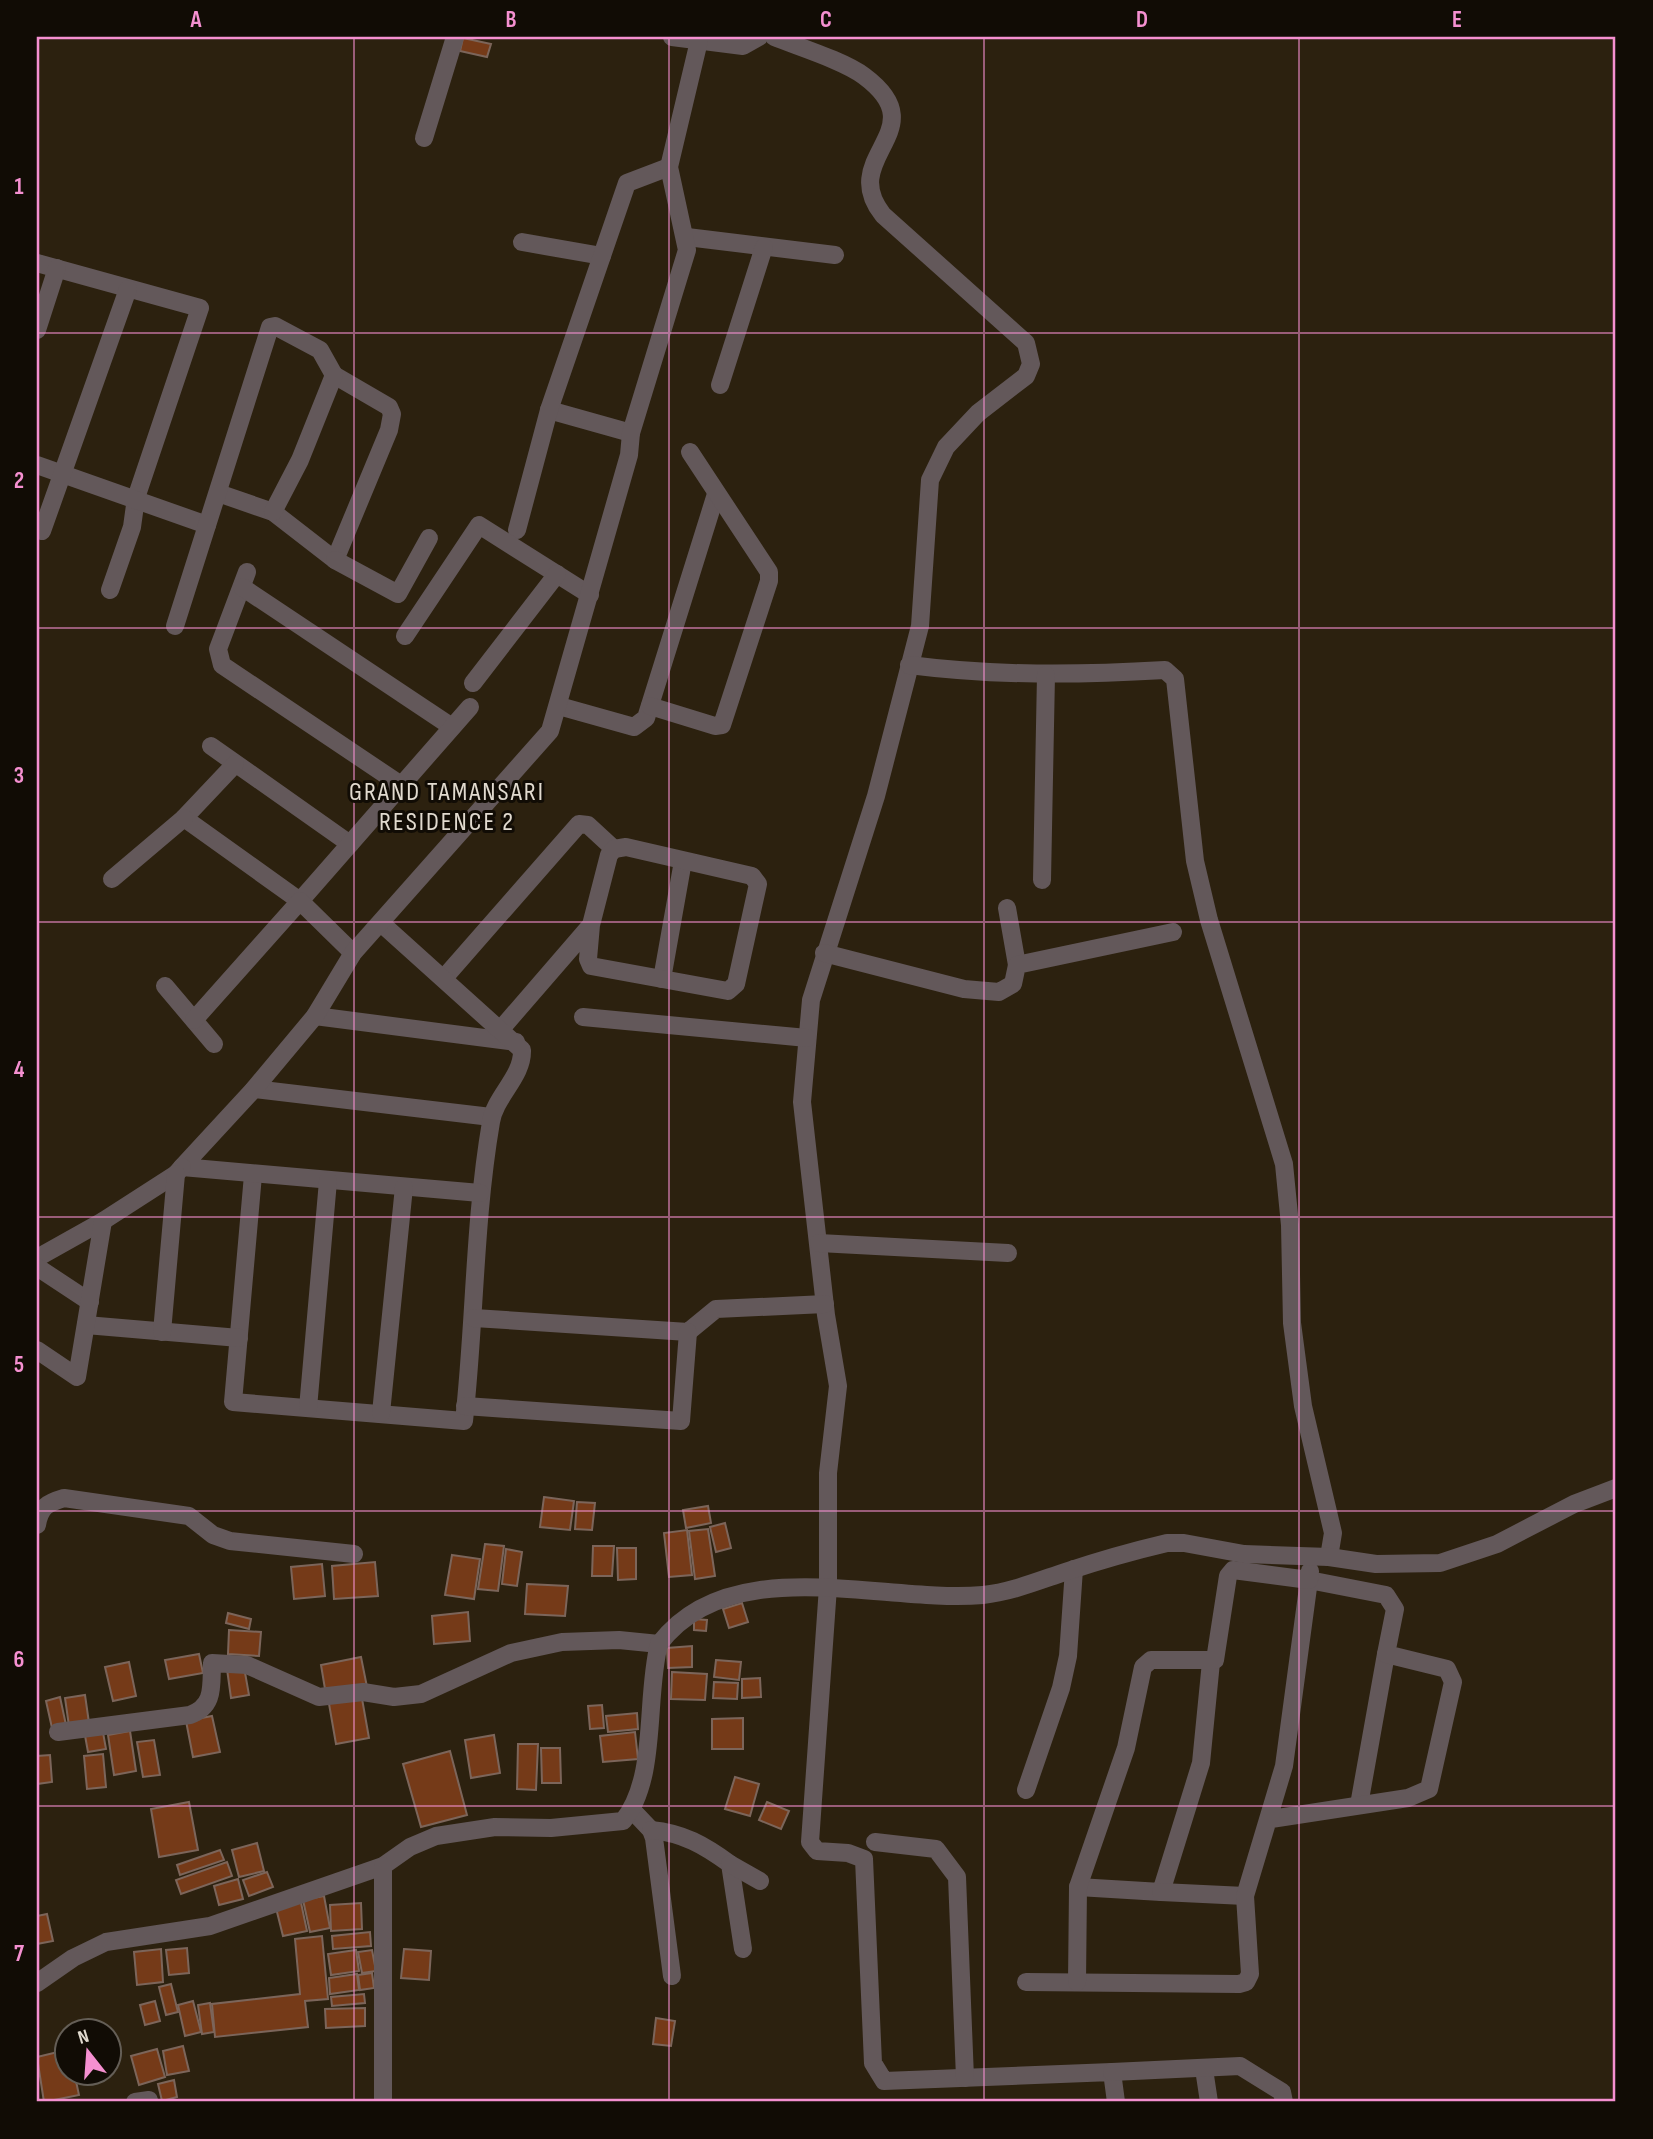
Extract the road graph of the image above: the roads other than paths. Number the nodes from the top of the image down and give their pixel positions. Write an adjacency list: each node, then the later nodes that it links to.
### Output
1 (455, 37): 6 (street)
2 (672, 37): 5 (street)
3 (759, 37): 5 (street)
4 (774, 37): 38 (street)
5 (699, 41): 7 (street)
6 (424, 138)
7 (669, 167): 8 (street); 12 (street)
8 (687, 237): 10 (street); 20 (street)
9 (522, 243): 12 (street)
10 (764, 247): 11 (street); 18 (street)
11 (835, 255)
12 (602, 256): 19 (street)
13 (37, 263): 14 (street)
14 (57, 268): 15 (street); 16 (street)
15 (128, 289): 23 (street); 26 (street)
16 (37, 330)
17 (334, 374): 24 (street); 27 (street); 32 (street)
18 (720, 385)
19 (549, 410): 20 (street); 29 (street)
20 (631, 433): 35 (street)
21 (690, 452): 25 (street)
22 (37, 465): 23 (street)
23 (63, 475): 26 (street); 30 (street)
24 (218, 492): 27 (street); 28 (street)
25 (716, 494): 42 (street); 42 (street)
26 (136, 498): 28 (street); 34 (street)
27 (273, 512): 32 (street)
28 (207, 526): 36 (street)
29 (517, 530)
30 (42, 531)
31 (429, 538): 32 (street)
32 (335, 560)
33 (557, 574): 35 (street); 37 (street); 40 (street)
34 (110, 590)
35 (590, 594): 41 (street)
36 (175, 626)
37 (405, 636)
38 (909, 665): 39 (street); 60 (street)
39 (1046, 676): 53 (street); 98 (street)
40 (473, 683)
41 (559, 706): 42 (street); 56 (street)
42 (650, 706)
43 (470, 707): 44 (street)
44 (452, 727): 47 (street); 47 (street)
45 (211, 746): 46 (street)
46 (235, 764): 48 (street); 49 (street)
47 (401, 785): 49 (street)
48 (184, 818): 52 (street); 54 (street)
49 (350, 844): 54 (street)
50 (614, 849): 51 (street); 57 (street); 62 (street)
51 (682, 861): 63 (street); 63 (street)
52 (112, 879)
53 (1042, 880)
54 (299, 901): 59 (street); 67 (street)
55 (1007, 908): 61 (street)
56 (381, 923): 59 (street); 62 (street)
57 (591, 925): 63 (street); 68 (street)
58 (1172, 932): 61 (street)
59 (353, 953): 65 (street)
60 (824, 953): 61 (street); 69 (street)
61 (1017, 965)
62 (444, 978): 68 (street)
63 (662, 979)
64 (165, 986): 67 (street)
65 (315, 1016): 70 (street); 72 (street)
66 (583, 1017): 69 (street)
67 (194, 1020): 71 (street)
68 (501, 1029): 70 (street)
69 (807, 1038): 80 (street)
70 (516, 1042): 73 (street)
71 (214, 1044)
72 (254, 1089): 73 (street); 74 (street)
73 (491, 1117): 78 (street)
74 (179, 1171): 75 (street); 79 (street); 88 (street)
75 (253, 1175): 76 (street); 90 (street)
76 (328, 1181): 77 (street); 93 (street)
77 (404, 1187): 78 (street); 94 (street)
78 (481, 1193): 86 (street)
79 (103, 1221): 82 (street); 84 (street)
80 (818, 1243): 81 (street); 85 (street)
81 (1008, 1253)
82 (37, 1258)
83 (37, 1267): 84 (street)
84 (90, 1302): 87 (street)
85 (825, 1304): 89 (street); 101 (street)
86 (474, 1318): 89 (street); 92 (street)
87 (86, 1325): 88 (street); 91 (street)
88 (162, 1332): 90 (street)
89 (688, 1332): 92 (street)
90 (239, 1338): 93 (street)
91 (37, 1350)
92 (465, 1406): 94 (street)
93 (308, 1408): 94 (street)
94 (381, 1413)
95 (1616, 1488): 98 (street)
96 (37, 1525): 97 (street)
97 (354, 1554)
98 (1320, 1557): 99 (street); 100 (street)
99 (1074, 1569): 101 (street); 106 (street)
100 (1309, 1580): 103 (street); 104 (street); 109 (street)
101 (828, 1587): 102 (street); 125 (street)
102 (659, 1644): 105 (street); 108 (street)
103 (1386, 1654): 107 (street); 107 (street)
104 (1212, 1662): 115 (street); 116 (street)
105 (58, 1731)
106 (1026, 1790)
107 (1359, 1805): 109 (street)
108 (632, 1810): 110 (street); 113 (street)
109 (1271, 1819): 117 (street)
110 (651, 1830): 112 (street); 119 (street)
111 (875, 1842): 125 (street)
112 (730, 1864): 114 (street); 118 (street)
113 (383, 1866): 122 (street); 126 (street)
114 (760, 1881)
115 (1078, 1888): 116 (street); 121 (street)
116 (1161, 1892): 117 (street)
117 (1245, 1896): 121 (street)
118 (743, 1949)
119 (672, 1976)
120 (1026, 1982): 121 (street)
121 (1077, 1982)
122 (37, 1983)
123 (1204, 2068): 124 (street); 128 (street); 129 (street)
124 (1112, 2072): 125 (street); 127 (street)
125 (965, 2078)
126 (383, 2102)
127 (1116, 2102)
128 (1209, 2102)
129 (1284, 2102)

